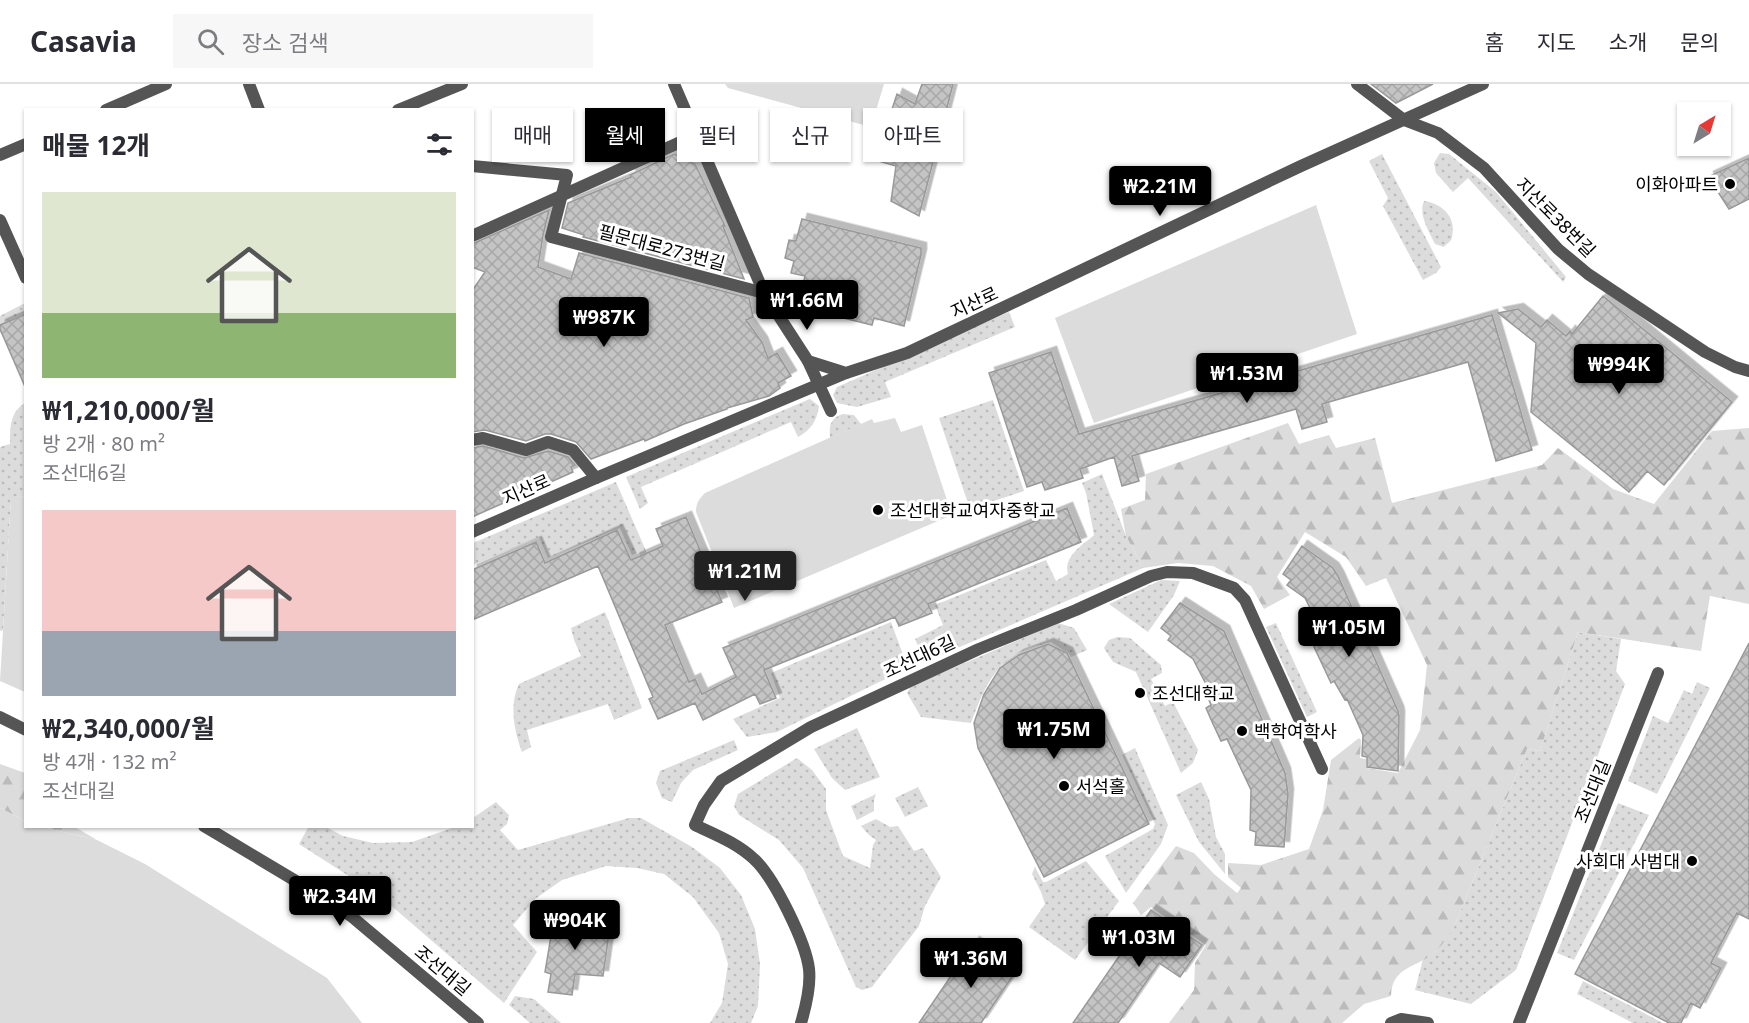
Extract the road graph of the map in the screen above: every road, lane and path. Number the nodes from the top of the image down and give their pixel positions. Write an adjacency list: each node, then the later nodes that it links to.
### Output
1 (166, 84): 7 (street)
2 (249, 84): 8 (street)
3 (462, 84): 9 (street)
4 (674, 84): 10 (street, 필문대로273번길)
5 (1357, 84): 11 (street, 지산로38번길)
6 (1483, 84): 11 (street, 지산로)
7 (111, 108)
8 (258, 108)
9 (403, 108)
10 (684, 108)
11 (1404, 120): 23 (street, 지산로38번길); 24 (street, 지산로)
12 (677, 144): 17 (street)
13 (24, 145): 14 (street)
14 (0, 155)
15 (708, 162): 21 (street, 필문대로273번길)
16 (474, 166): 17 (street)
17 (563, 195): 19 (street); 21 (street, 필문대로273번길)
18 (0, 220): 20 (street)
19 (474, 235)
20 (24, 274)
21 (764, 293): 22 (street, 필문대로273번길)
22 (808, 361): 24 (street); 25 (street, 필문대로273번길)
23 (1749, 371)
24 (846, 373): 25 (street, 지산로)
25 (818, 385): 26 (street, 필문대로273번길); 28 (street, 지산로)
26 (831, 411)
27 (474, 440): 28 (street)
28 (596, 478): 29 (street, 지산로)
29 (474, 531)
30 (1658, 673): 39 (street, 조선대길)
31 (0, 717): 32 (street)
32 (24, 729)
33 (1322, 769): 36 (street, 조선대6길)
34 (207, 828): 35 (street, 조선대길)
35 (478, 1023)
36 (801, 1023)
37 (1391, 1023): 38 (street)
38 (1428, 1023)
39 (1519, 1023)

